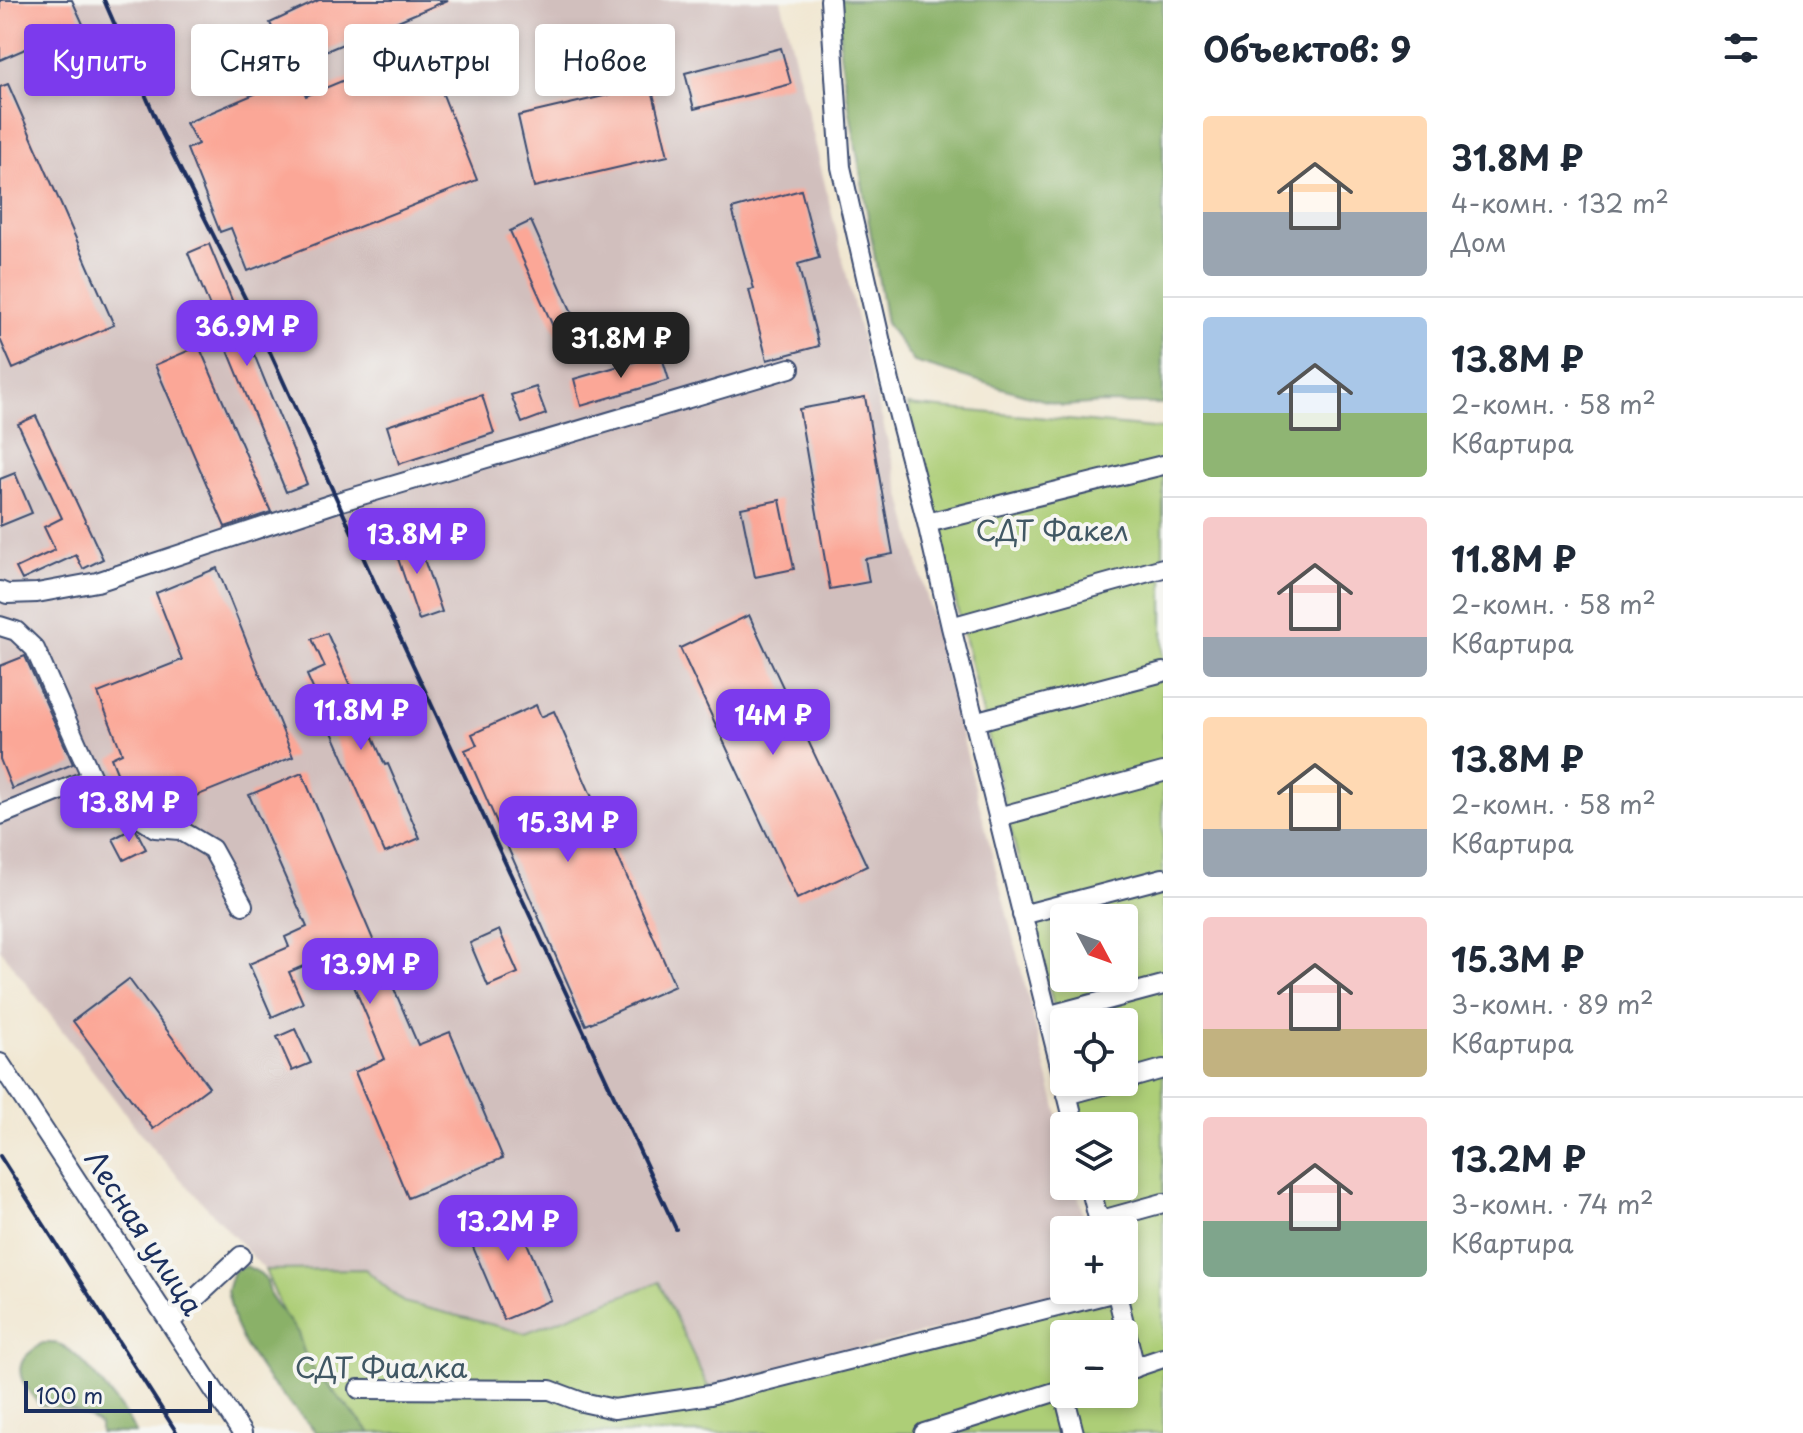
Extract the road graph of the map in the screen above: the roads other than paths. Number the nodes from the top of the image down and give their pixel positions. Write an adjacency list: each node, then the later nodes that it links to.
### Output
1 (830, 0): 4 (street)
2 (790, 368): 6 (street)
3 (1163, 465): 4 (street)
4 (927, 523): 8 (street)
5 (1163, 568): 8 (street)
6 (0, 591)
7 (0, 626): 12 (street)
8 (951, 627): 10 (street)
9 (1163, 672): 10 (street)
10 (974, 722): 14 (street)
11 (1163, 772): 14 (street)
12 (92, 778): 13 (street); 16 (street)
13 (0, 815)
14 (998, 817): 17 (street)
15 (1163, 878): 17 (street)
16 (243, 905)
17 (1022, 915): 19 (street)
18 (1163, 985): 19 (street)
19 (1047, 1016): 20 (street)
20 (1050, 1028)
21 (0, 1063): 28 (street, Лесная улица)
22 (1163, 1069): 23 (street)
23 (1138, 1076)
24 (1163, 1203): 25 (street)
25 (1127, 1216)
26 (241, 1256): 28 (street)
27 (1065, 1304): 31 (street)
28 (170, 1322): 35 (street, Лесная улица)
29 (1161, 1365): 30 (street)
30 (1138, 1368)
31 (359, 1389)
32 (1050, 1394): 34 (street)
33 (1068, 1408): 37 (street)
34 (961, 1427): 36 (street)
35 (242, 1433)
36 (924, 1433)
37 (1074, 1433)

